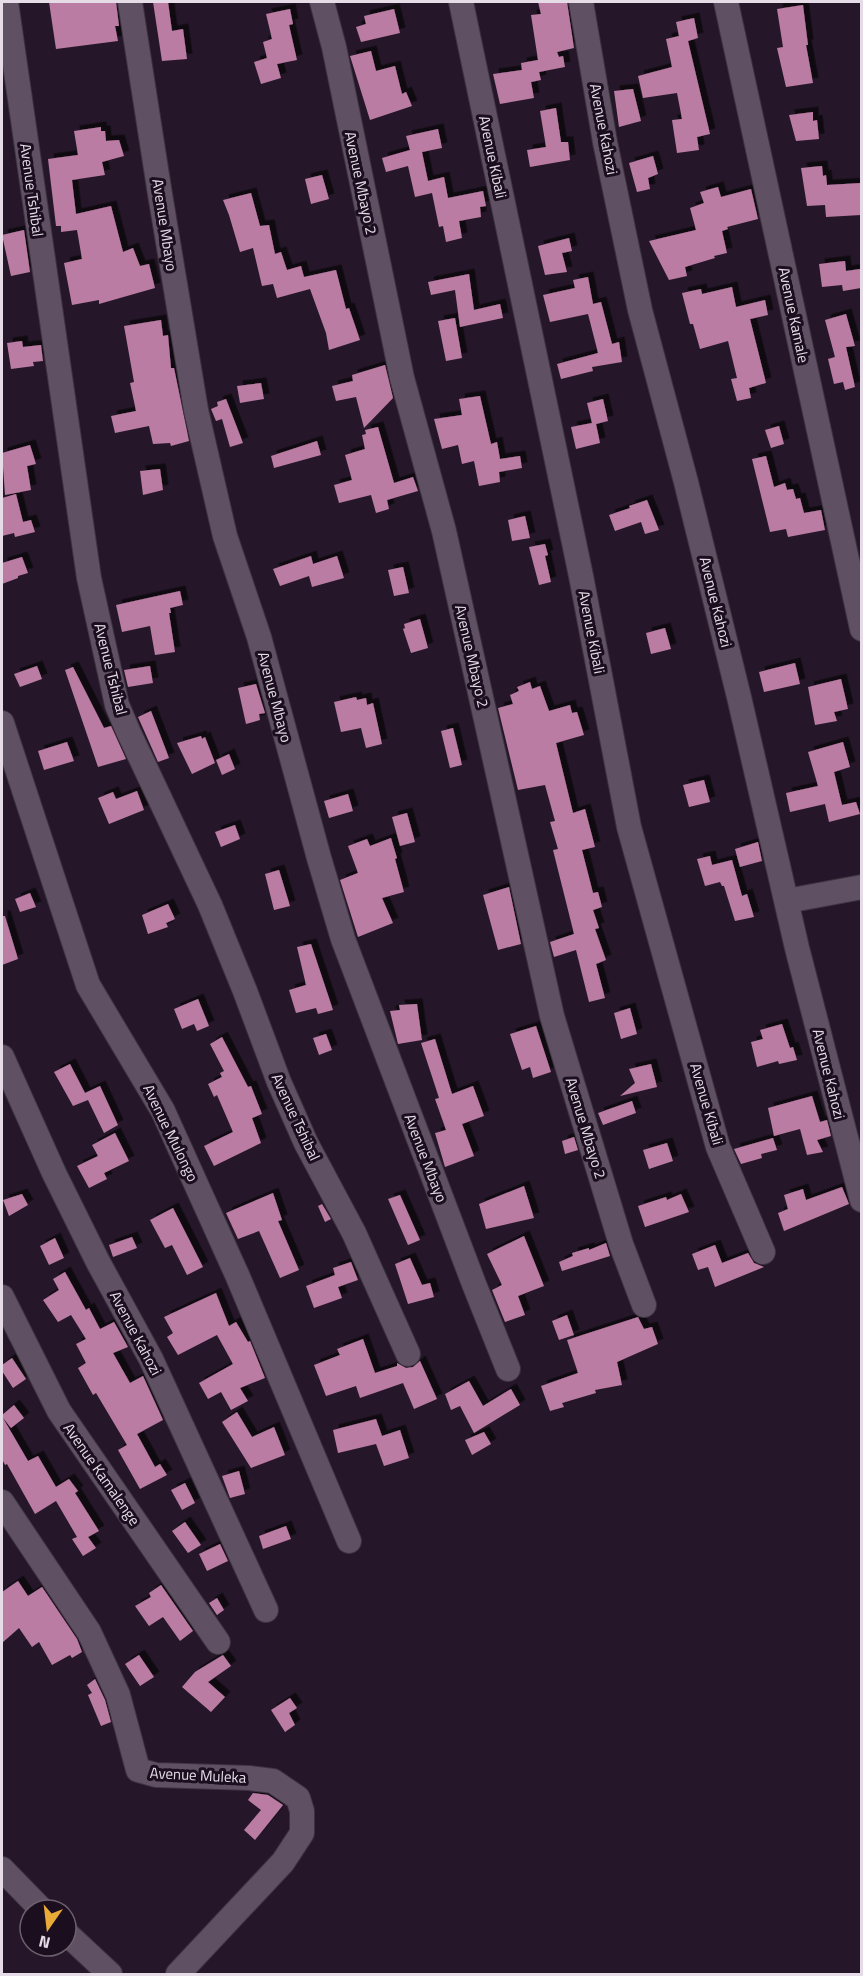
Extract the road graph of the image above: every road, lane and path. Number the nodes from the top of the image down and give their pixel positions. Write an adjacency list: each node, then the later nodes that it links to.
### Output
1 (6, 2): 16 (street, Avenue Tshibal)
2 (130, 2): 17 (street, Avenue Mbayo)
3 (322, 2): 15 (street, Avenue Mbayo 2)
4 (461, 2): 13 (street, Avenue Kibali)
5 (581, 2): 10 (street, Avenue Kahozi)
6 (726, 2): 7 (street, Avenue Kamale)
7 (861, 629)
8 (2, 723): 19 (street, Avenue Mulongo)
9 (861, 887): 10 (street)
10 (787, 901): 12 (street, Avenue Kahozi)
11 (2, 1057): 20 (street, Avenue Kahozi)
12 (861, 1200)
13 (763, 1252)
14 (2, 1297): 21 (street, Avenue Kamalenge)
15 (644, 1305)
16 (408, 1354)
17 (508, 1369)
18 (2, 1502): 26 (street, Avenue Muleka)
19 (349, 1541)
20 (266, 1610)
21 (218, 1642)
22 (2, 1869): 23 (street)
23 (30, 1898)
24 (78, 1944): 25 (street)
25 (110, 1974)
26 (178, 1974)

